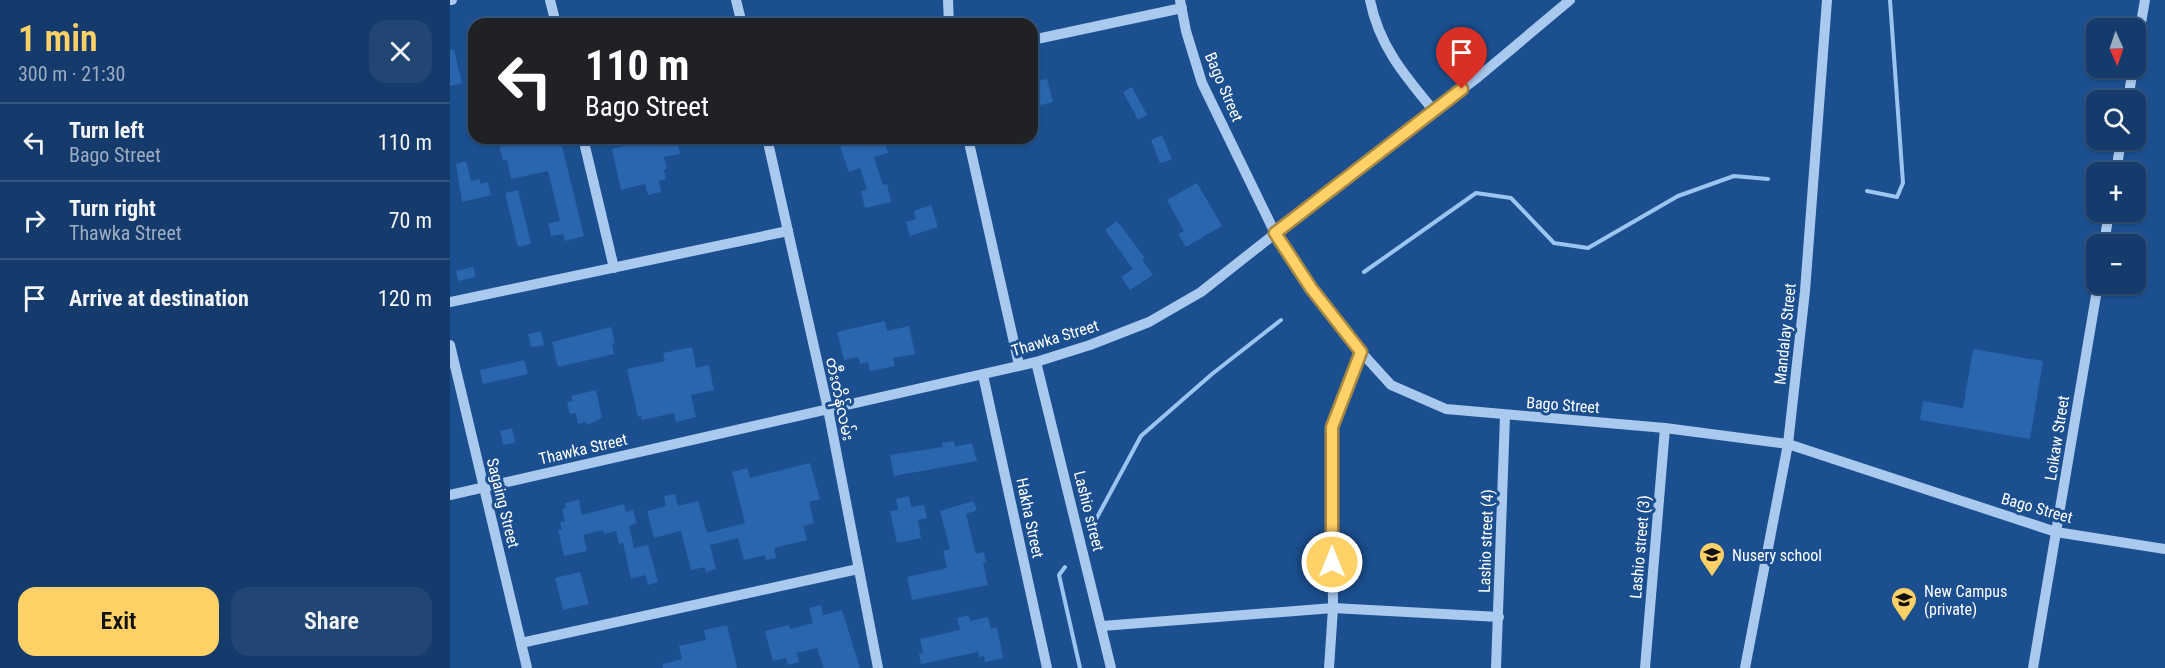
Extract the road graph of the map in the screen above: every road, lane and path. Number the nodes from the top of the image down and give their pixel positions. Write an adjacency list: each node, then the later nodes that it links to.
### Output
1 (550, 0): 9 (street)
2 (736, 0): 10 (street)
3 (948, 0): 11 (street)
4 (1370, 0): 14 (street)
5 (1570, 0): 14 (street, Thawka Street)
6 (1827, 0): 31 (street, Mandalay Street)
7 (2145, 0): 12 (street)
8 (1181, 4): 13 (street); 19 (street, Bago Street)
9 (554, 18)
10 (740, 18)
11 (949, 18)
12 (2142, 18)
13 (1038, 39)
14 (1434, 111): 19 (street, Thawka Street)
15 (584, 144): 20 (street)
16 (768, 144): 18 (street, တီးတိန်လမ်း)
17 (969, 144): 26 (street)
18 (788, 231): 20 (street); 28 (street, တီးတိန်လမ်း)
19 (1275, 233): 24 (street, Bago Street); 25 (street, Thawka Street)
20 (614, 268): 22 (street)
21 (2095, 294): 34 (street, Loikaw Street)
22 (450, 302)
23 (450, 345): 32 (street, Sagaing Street)
24 (1361, 352): 29 (street, Bago Street); 37 (street)
25 (1036, 362): 26 (street, Thawka Street); 39 (street, Lashio street)
26 (1019, 365): 27 (street, Thawka Street)
27 (983, 375): 28 (street, Thawka Street); 43 (street, Hakha Street)
28 (828, 409): 32 (street, Thawka Street); 36 (street, တီးတိန်လမ်း)
29 (1505, 416): 30 (street, Bago Street); 38 (street, Lashio street (4))
30 (1665, 428): 31 (street, Bago Street); 47 (street, Lashio street (3))
31 (1788, 444): 34 (street, Bago Street); 48 (street, Mandalay Street)
32 (483, 487): 33 (street, Thawka Street); 40 (street, Sagaing Street)
33 (450, 495)
34 (2056, 532): 35 (street, Bago Street); 49 (street, Loikaw Street)
35 (2165, 549)
36 (858, 569): 40 (street); 42 (street, တီးတိန်လမ်း)
37 (1333, 608): 38 (street); 39 (street); 45 (street)
38 (1499, 617): 46 (street, Lashio street (4))
39 (1102, 626): 44 (street, Lashio street)
40 (521, 643): 41 (street, Sagaing Street)
41 (527, 668)
42 (878, 668)
43 (1047, 668)
44 (1112, 668)
45 (1329, 668)
46 (1496, 668)
47 (1645, 668)
48 (1745, 668)
49 (2033, 668)

